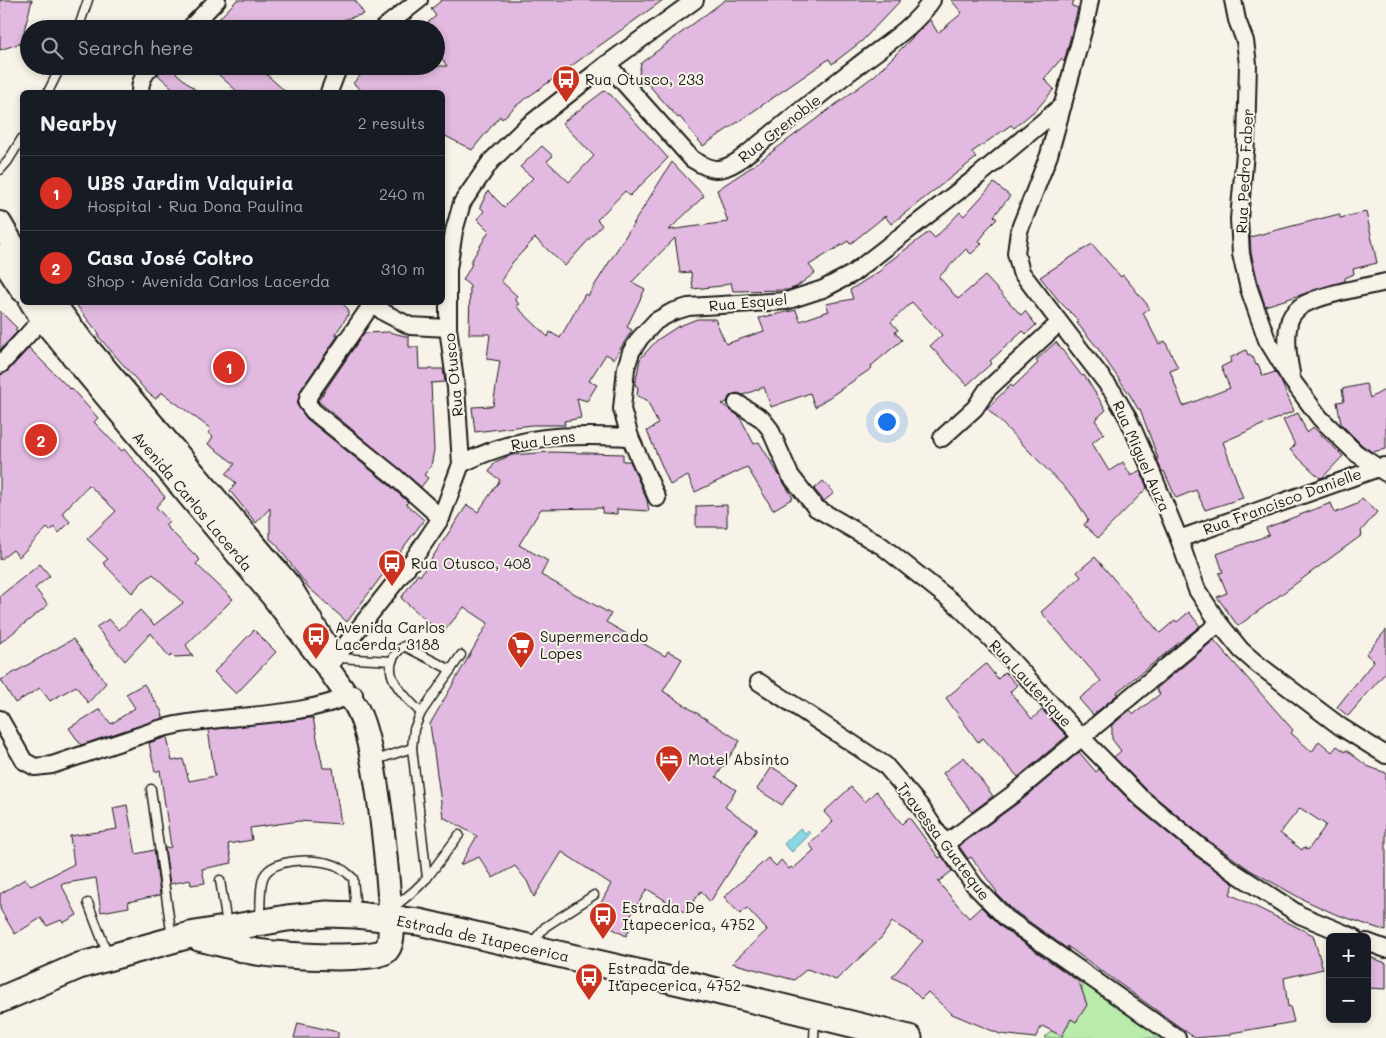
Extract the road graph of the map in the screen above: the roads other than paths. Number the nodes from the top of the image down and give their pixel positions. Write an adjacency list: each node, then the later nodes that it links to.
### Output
1 (88, 0): 8 (lane)
2 (217, 0): 9 (street)
3 (419, 0): 10 (street)
4 (695, 0): 11 (street, Rua Otusco)
5 (932, 0): 11 (street, Rua Grenoble)
6 (1090, 0): 18 (street, Rua Miguel Auza)
7 (1233, 0): 32 (street, Rua Pedro Faber)
8 (81, 20)
9 (198, 20)
10 (393, 20)
11 (607, 64): 30 (street, Rua Otusco)
12 (56, 75): 15 (lane)
13 (144, 75): 16 (street)
14 (336, 75): 17 (street)
15 (49, 90)
16 (140, 90)
17 (330, 90)
18 (1063, 104): 29 (street, Rua Miguel Auza); 34 (street, Rua Esquel)
19 (20, 141): 20 (lane)
20 (0, 170)
21 (0, 223): 23 (main road)
22 (0, 256): 25 (main road)
23 (20, 257)
24 (1386, 282): 32 (street)
25 (20, 287)
26 (370, 305): 39 (street)
27 (374, 305): 30 (street)
28 (42, 308): 31 (street); 44 (main road, Avenida Carlos Lacerda)
29 (1059, 323): 35 (street); 40 (street, Rua Miguel Auza)
30 (448, 328): 36 (street, Rua Otusco)
31 (0, 365)
32 (1291, 379): 37 (street, Rua Pedro Faber)
33 (736, 403): 50 (street, Rua Lauterique)
34 (630, 437): 36 (street, Rua Lens); 38 (street, Rua Esquel)
35 (942, 438)
36 (461, 464): 39 (street, Rua Otusco)
37 (1383, 468): 40 (street, Rua Francisco Danielle)
38 (657, 498)
39 (441, 518): 44 (street, Rua Otusco)
40 (1179, 539): 41 (street, Rua Miguel Auza)
41 (1219, 623): 50 (street); 52 (street, Rua Miguel Auza)
42 (461, 655): 45 (lane)
43 (392, 661): 44 (lane); 45 (lane); 48 (lane)
44 (331, 663): 47 (main road, Avenida Carlos Lacerda)
45 (451, 670): 48 (lane)
46 (759, 682): 56 (street, Travessa Guateque)
47 (352, 697): 49 (street); 53 (main road, Avenida Carlos Lacerda)
48 (421, 713): 51 (lane)
49 (0, 720)
50 (1082, 738): 56 (street); 65 (street, Rua Lauterique)
51 (412, 748): 53 (lane); 57 (lane)
52 (1386, 755)
53 (372, 761): 61 (main road, Avenida Carlos Lacerda)
54 (151, 789): 66 (lane)
55 (459, 835): 57 (lane)
56 (945, 844): 74 (street, Travessa Guateque)
57 (427, 878): 61 (lane)
58 (220, 880): 64 (lane)
59 (594, 895): 68 (lane)
60 (88, 903): 70 (lane)
61 (391, 914): 62 (main road, Estrada de Itapecerica); 66 (main road); 68 (main road, Estrada de Itapecerica)
62 (356, 916): 63 (main road, Estrada de Itapecerica); 63 (lane)
63 (260, 923): 64 (main road, Estrada de Itapecerica)
64 (228, 929): 66 (main road, Estrada de Itapecerica)
65 (1343, 933)
66 (181, 938): 70 (main road, Estrada de Itapecerica)
67 (1371, 943): 69 (street)
68 (529, 946): 72 (main road, Estrada de Itapecerica)
69 (1386, 949)
70 (109, 958): 71 (main road, Estrada de Itapecerica)
71 (0, 1000)
72 (815, 1026): 73 (main road, Estrada de Itapecerica)
73 (909, 1038)
74 (1177, 1038)

